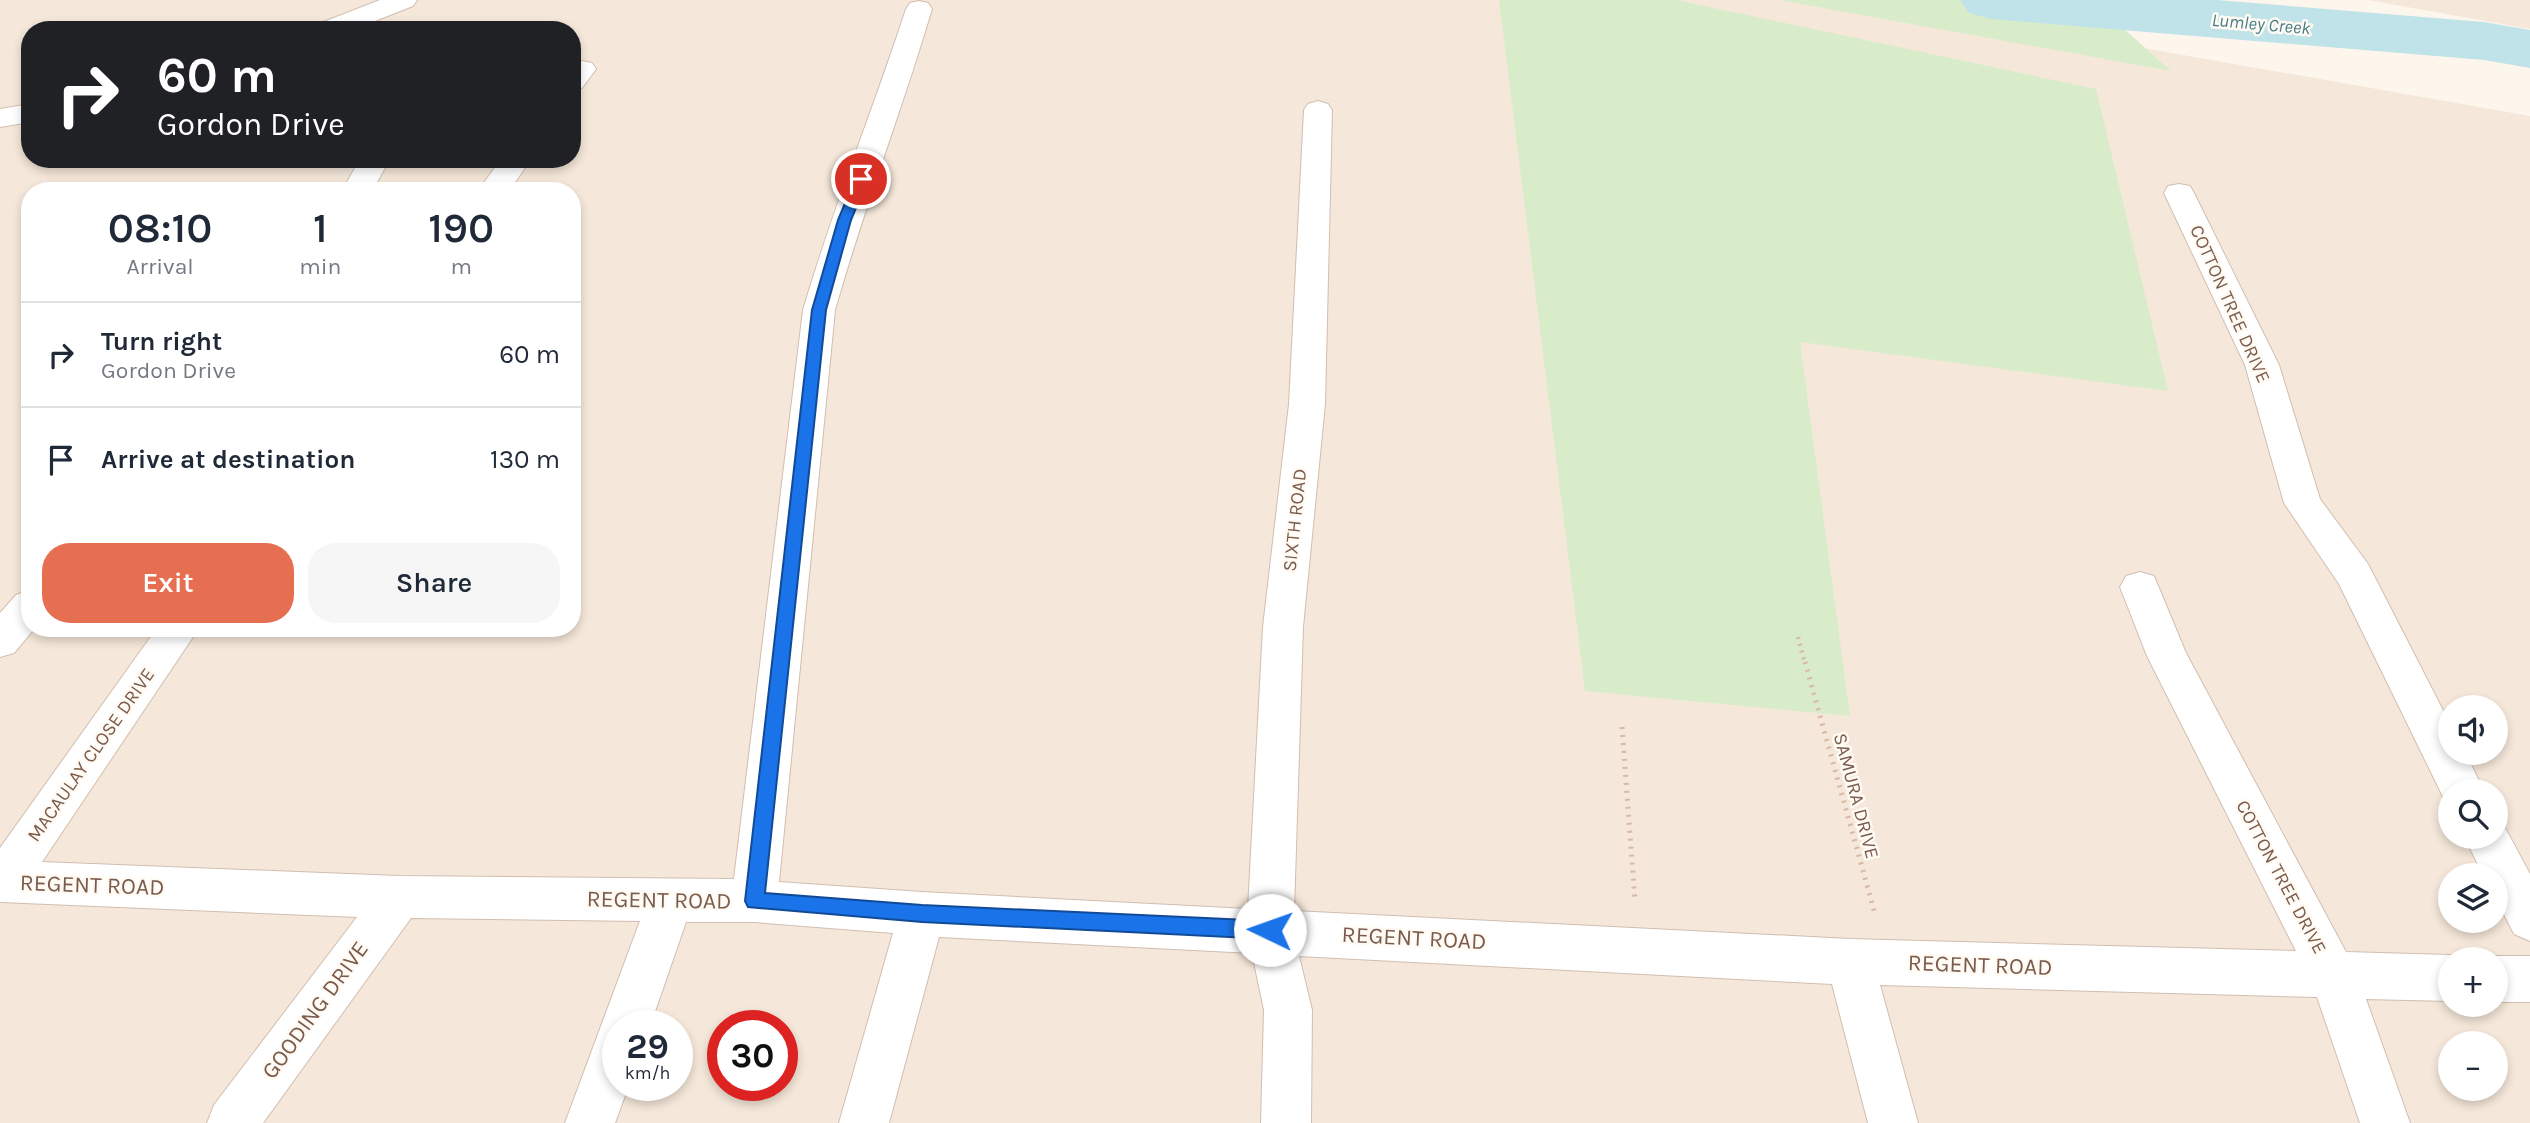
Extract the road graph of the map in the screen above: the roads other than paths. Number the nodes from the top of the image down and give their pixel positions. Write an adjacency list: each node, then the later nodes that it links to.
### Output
1 (404, 0): 3 (street)
2 (919, 9): 17 (street)
3 (350, 21)
4 (1318, 110): 20 (street, SIXTH ROAD)
5 (21, 114): 6 (street)
6 (0, 118)
7 (2179, 193): 12 (street, COTTON TREE DRIVE)
8 (2140, 587): 22 (street, COTTON TREE DRIVE)
9 (21, 616): 11 (street)
10 (173, 637): 14 (street, MACAULAY CLOSE DRIVE)
11 (0, 641)
12 (2456, 779)
13 (2493, 849): 19 (street)
14 (1, 881): 15 (street, REGENT ROAD)
15 (399, 897): 16 (street, REGENT ROAD); 28 (street, GOODING DRIVE)
16 (670, 901): 17 (street, REGENT ROAD); 26 (street)
17 (754, 901): 18 (street, REGENT ROAD)
18 (922, 914): 20 (street, REGENT ROAD); 30 (street)
19 (2530, 919)
20 (1270, 930): 21 (street, REGENT ROAD); 31 (street, SIXTH ROAD)
21 (1869, 962): 22 (street, REGENT ROAD); 32 (street)
22 (2334, 976): 23 (street, REGENT ROAD); 33 (street, COTTON TREE DRIVE)
23 (2438, 978)
24 (2508, 979): 25 (street)
25 (2530, 979)
26 (631, 1010)
27 (602, 1090): 29 (street)
28 (232, 1123)
29 (590, 1123)
30 (864, 1123)
31 (1286, 1123)
32 (1893, 1123)
33 (2385, 1123)

